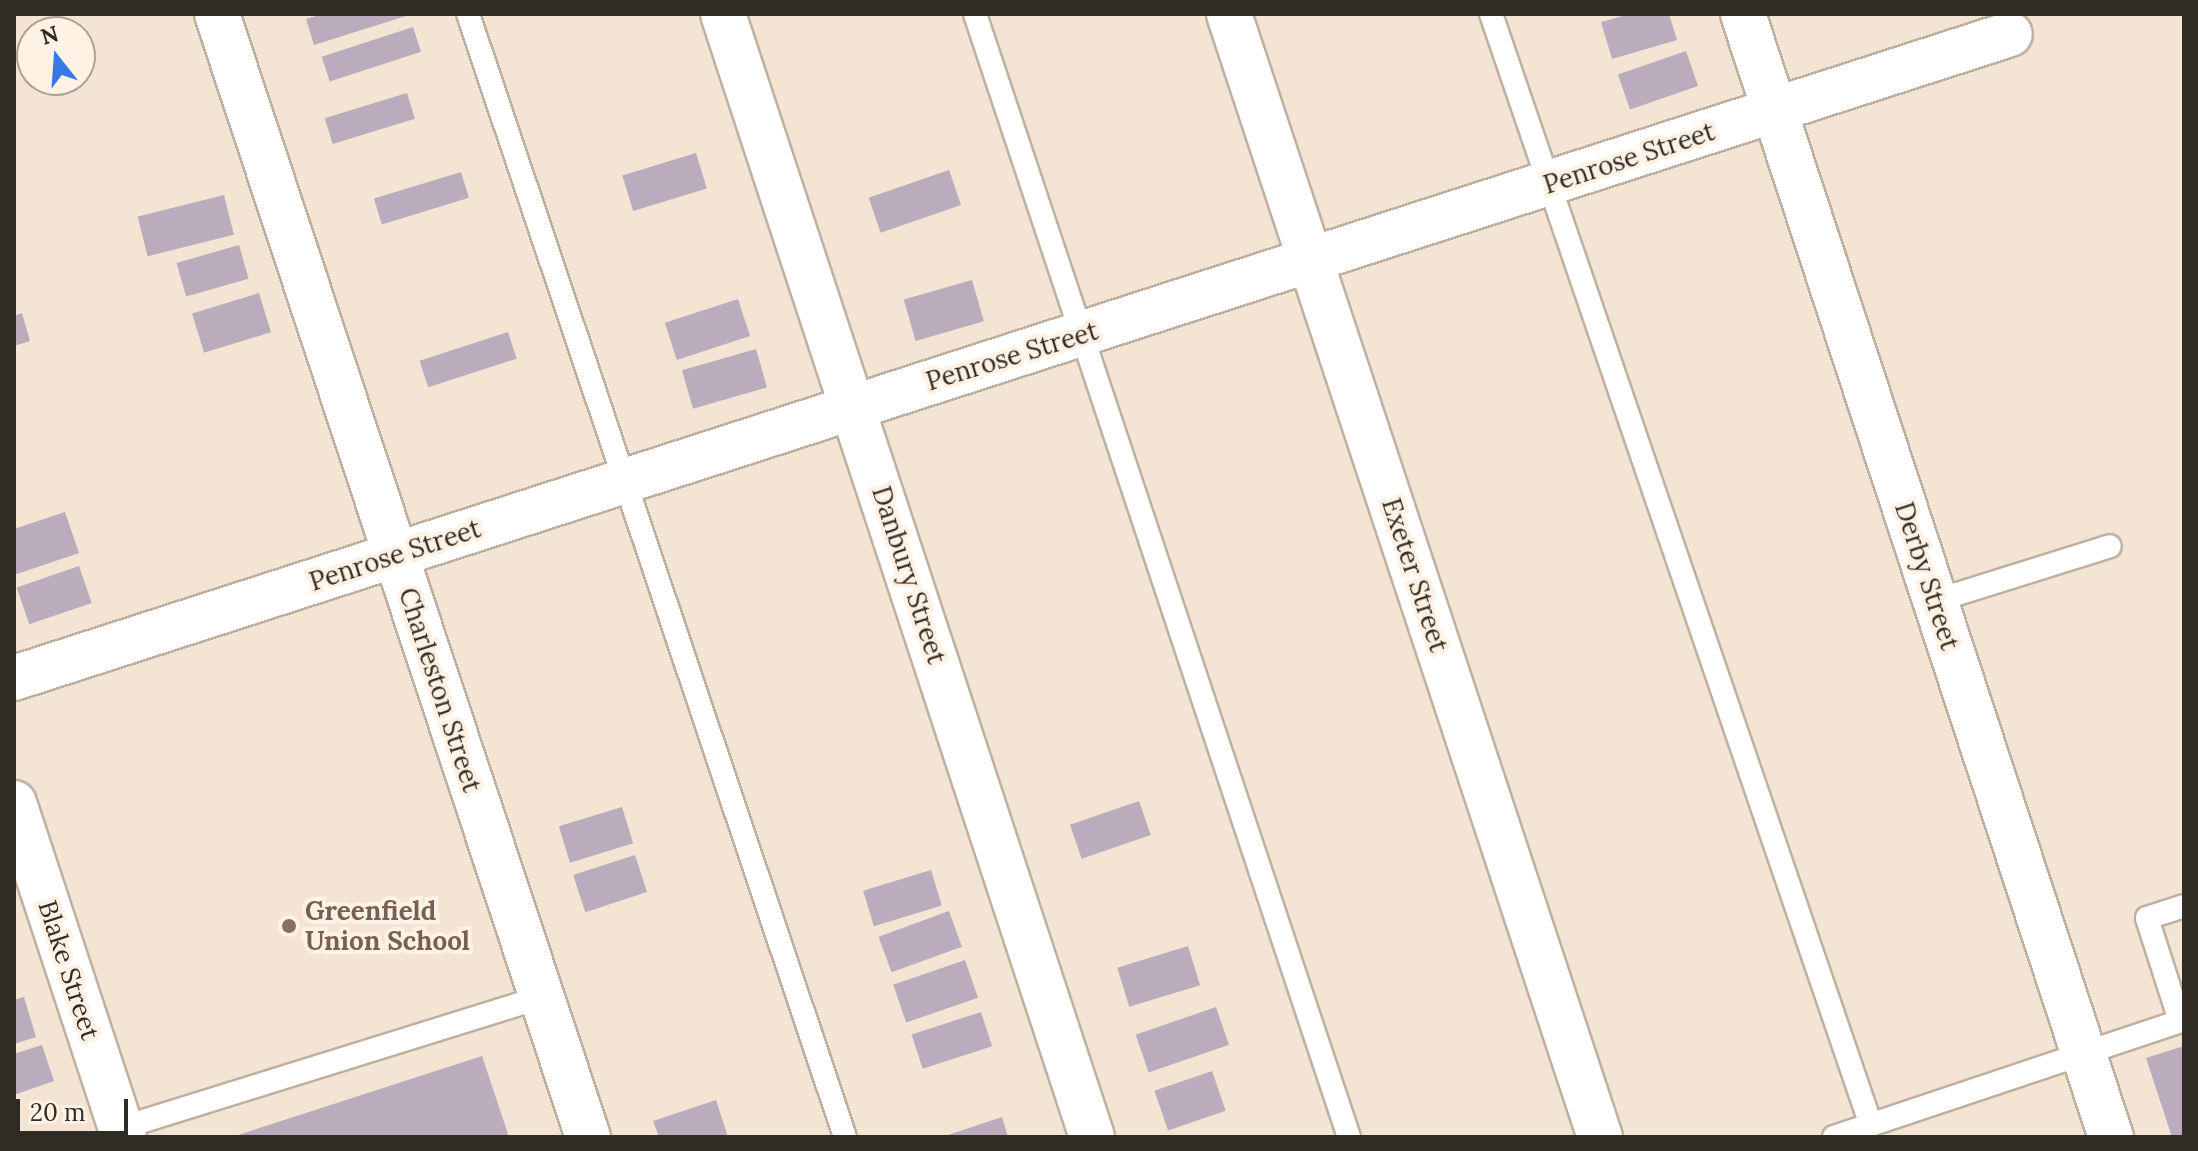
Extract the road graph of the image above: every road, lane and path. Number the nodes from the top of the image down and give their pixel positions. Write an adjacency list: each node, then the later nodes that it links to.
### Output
1 (217, 14): 16 (street, Charleston Street)
2 (468, 14): 14 (lane)
3 (723, 14): 13 (street, Danbury Street)
4 (975, 14): 12 (lane)
5 (1229, 14): 11 (street, Exeter Street)
6 (1491, 14): 10 (lane)
7 (1743, 14): 9 (street, Derby Street)
8 (2010, 34): 9 (street, Penrose Street)
9 (1775, 111): 10 (street, Penrose Street); 17 (street, Derby Street)
10 (1548, 185): 11 (street, Penrose Street); 23 (lane)
11 (1312, 261): 12 (street, Penrose Street); 29 (street, Exeter Street)
12 (1081, 334): 13 (street, Penrose Street); 28 (lane)
13 (854, 405): 14 (street, Penrose Street); 27 (street, Danbury Street)
14 (621, 482): 16 (street, Penrose Street); 26 (lane)
15 (2110, 546): 17 (lane)
16 (395, 555): 18 (street, Penrose Street); 21 (street, Charleston Street)
17 (1935, 601): 22 (street, Derby Street)
18 (14, 678)
19 (14, 803): 24 (street, Blake Street)
20 (2184, 906): 22 (lane)
21 (541, 997): 24 (lane); 25 (street, Charleston Street)
22 (2085, 1058): 23 (lane); 31 (street, Derby Street)
23 (1871, 1125): 30 (lane)
24 (123, 1132)
25 (588, 1137)
26 (845, 1137)
27 (1092, 1137)
28 (1349, 1137)
29 (1600, 1137)
30 (1834, 1137)
31 (2111, 1137)

